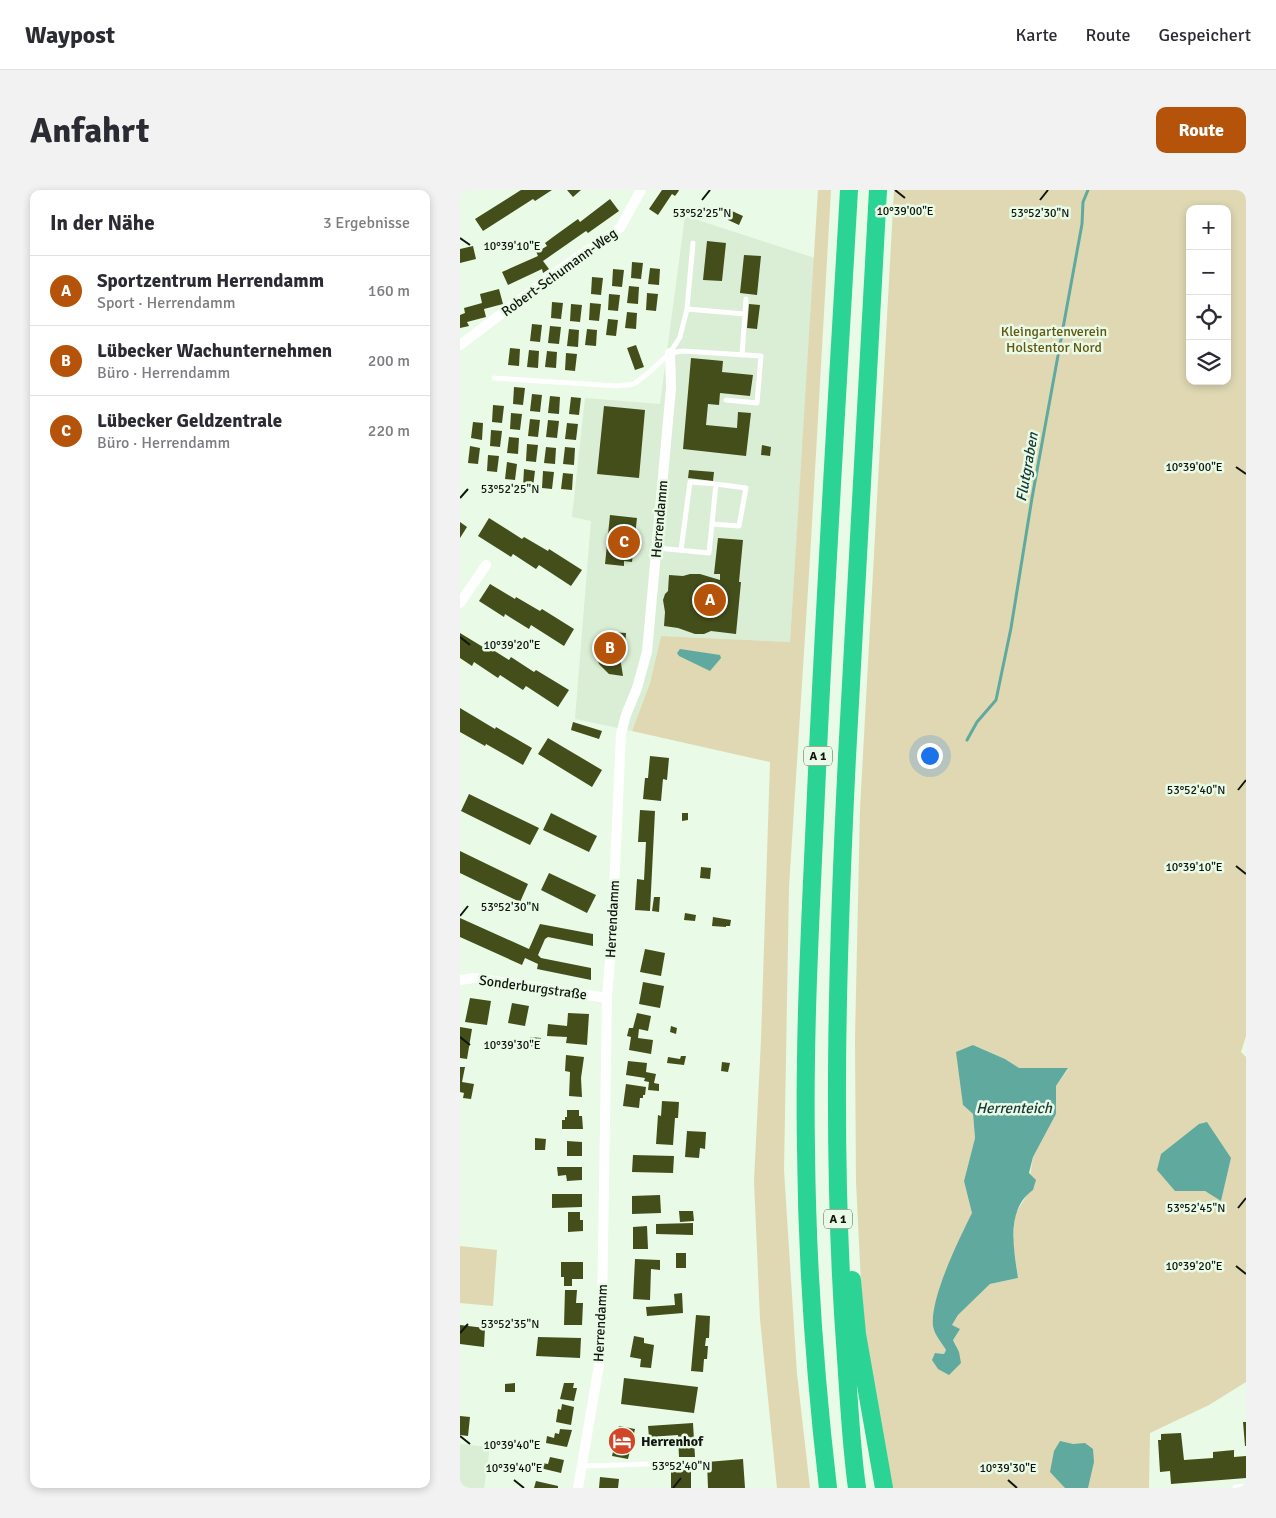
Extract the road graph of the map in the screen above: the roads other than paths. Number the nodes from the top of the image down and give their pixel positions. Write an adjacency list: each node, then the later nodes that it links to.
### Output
1 (849, 190): 27 (highway, A 1)
2 (878, 190): 21 (highway, A 1)
3 (636, 191): 8 (street, Robert-Schumann-Weg)
4 (693, 243): 6 (lane)
5 (746, 299): 7 (lane)
6 (687, 309): 7 (lane); 9 (lane)
7 (745, 314): 10 (lane)
8 (460, 345)
9 (670, 353): 10 (lane); 11 (lane); 15 (street, Herrendamm)
10 (742, 356): 12 (lane)
11 (494, 378)
12 (726, 400)
13 (716, 484): 14 (lane); 14 (lane); 16 (lane)
14 (712, 524): 16 (lane)
15 (657, 548): 16 (lane); 20 (street, Herrendamm)
16 (682, 550)
17 (486, 564): 18 (street)
18 (460, 603)
19 (460, 980): 20 (street, Sonderburgstraße)
20 (607, 998): 23 (street, Herrendamm)
21 (836, 1118): 28 (highway, A 1); 29 (highway)
22 (683, 1463): 23 (lane)
23 (581, 1466): 26 (street, Herrendamm)
24 (1246, 1486): 25 (lane)
25 (1235, 1487)
26 (578, 1488)
27 (828, 1488)
28 (857, 1488)
29 (884, 1488)

